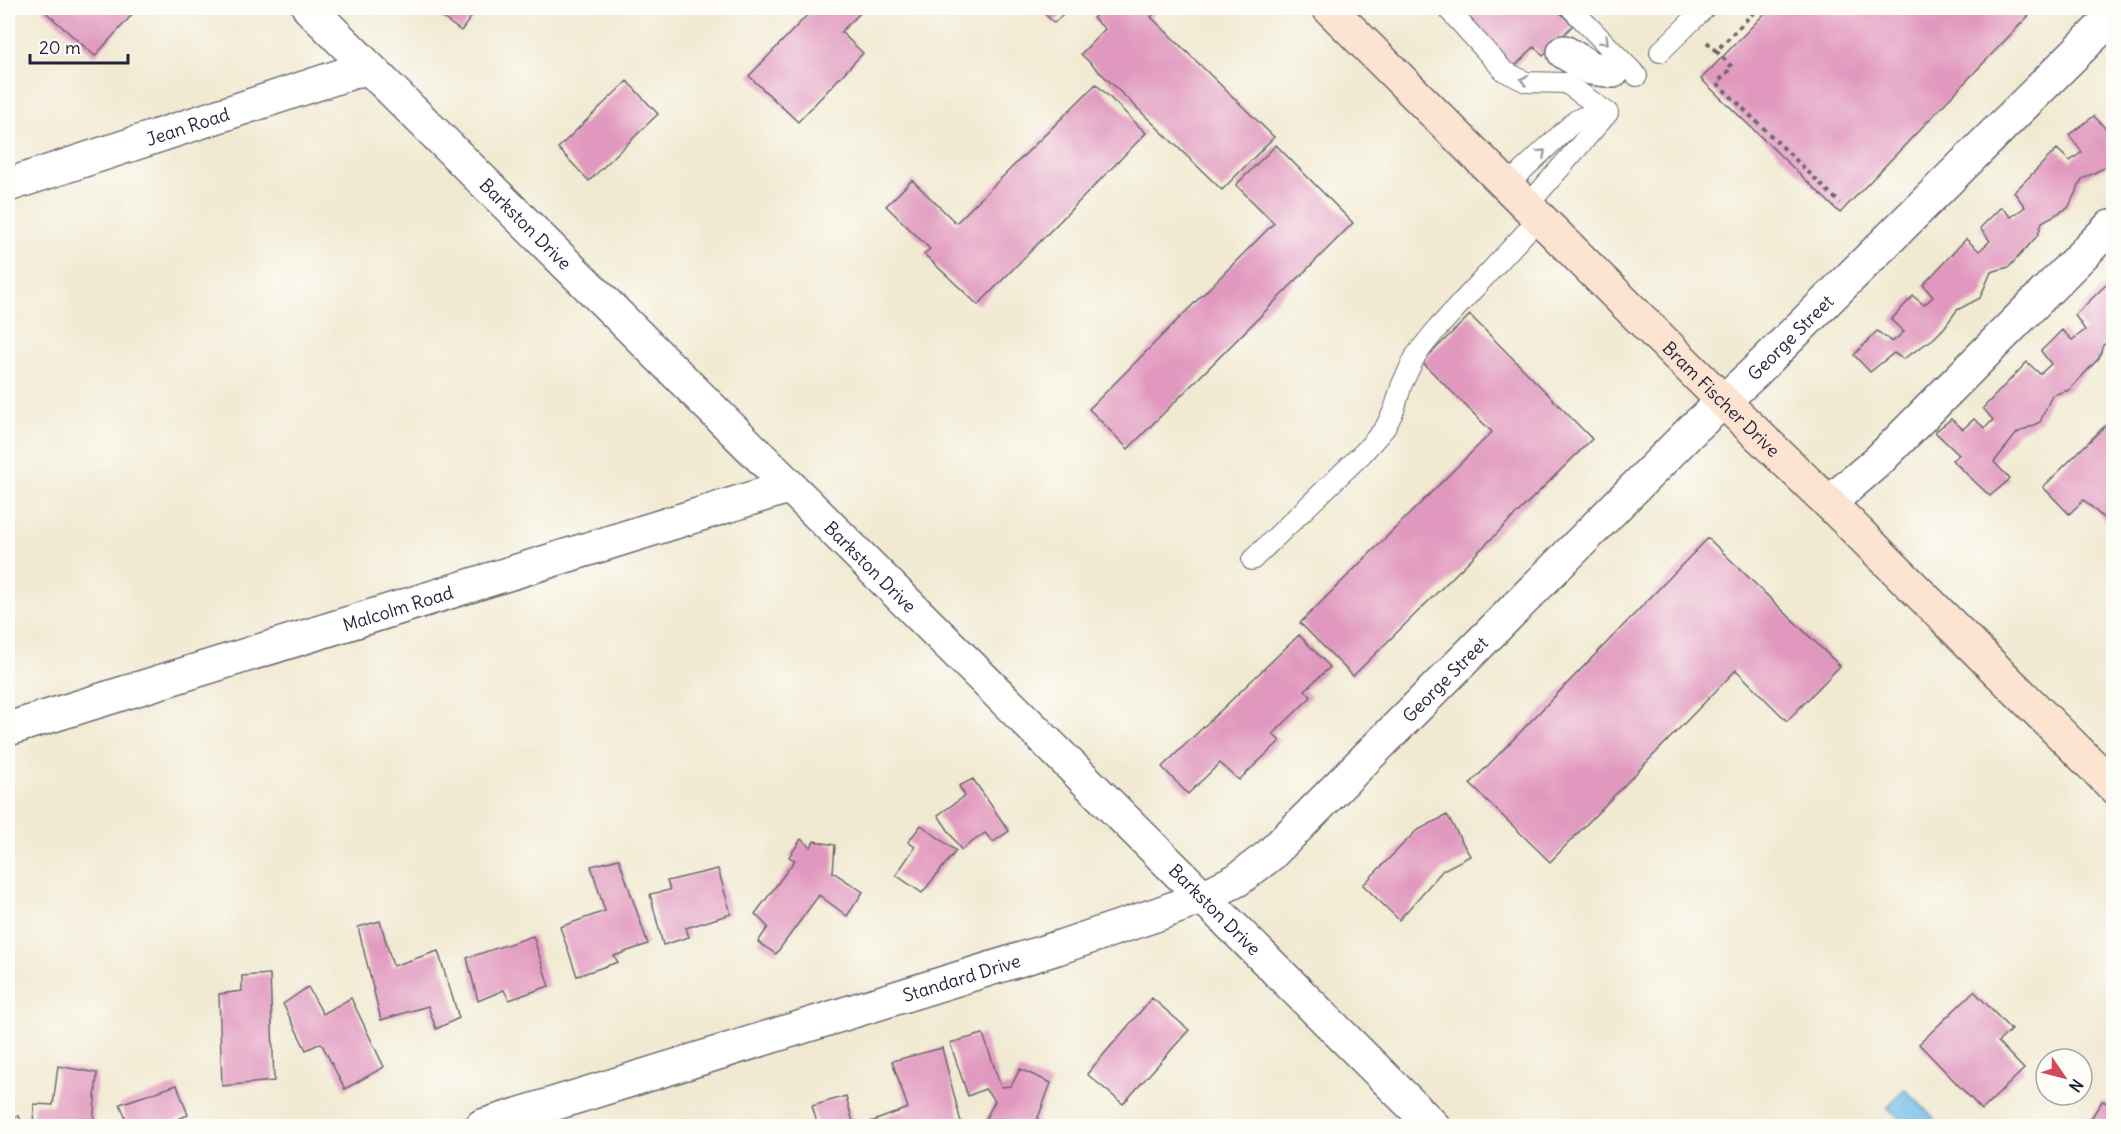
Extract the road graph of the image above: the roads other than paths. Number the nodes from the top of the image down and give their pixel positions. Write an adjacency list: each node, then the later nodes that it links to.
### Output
1 (309, 8): 9 (street, Barkston Drive)
2 (1329, 8): 15 (main road, Bram Fischer Drive)
3 (1447, 8): 11 (lane, one-way to 3)
4 (1571, 8): 10 (lane, one-way to 10)
5 (1705, 8): 8 (lane)
6 (2114, 15): 17 (street, George Street)
7 (1564, 52): 10 (street)
8 (1660, 52)
9 (368, 67): 14 (street, Jean Road); 18 (street, Barkston Drive)
10 (1625, 74)
11 (1579, 93): 12 (lane); 13 (lane)
12 (1608, 113): 13 (lane); 15 (lane)
13 (1575, 121): 15 (lane, one-way to 13)
14 (8, 185)
15 (1525, 202): 17 (main road, Bram Fischer Drive); 20 (lane)
16 (2110, 227): 19 (street)
17 (1724, 402): 19 (main road, Bram Fischer Drive); 22 (street, George Street)
18 (788, 487): 21 (street, Malcolm Road); 24 (street, Barkston Drive)
19 (1829, 503): 23 (main road, Bram Fischer Drive)
20 (1252, 560)
21 (8, 729)
22 (1390, 736): 24 (street, Standard Drive)
23 (2114, 787)
24 (1202, 898): 25 (street, Standard Drive); 26 (street, Barkston Drive)
25 (482, 1126)
26 (1433, 1126)

